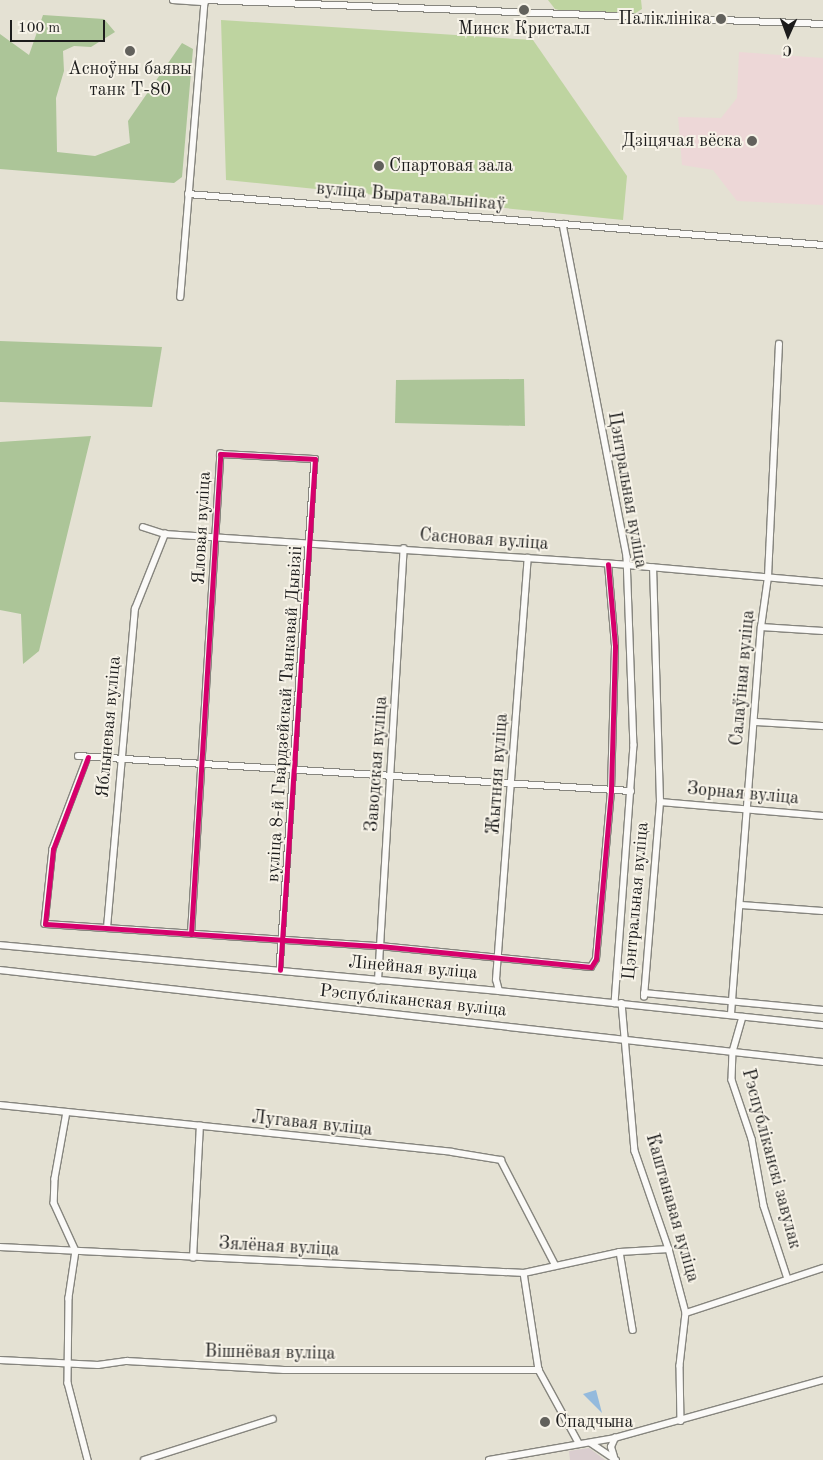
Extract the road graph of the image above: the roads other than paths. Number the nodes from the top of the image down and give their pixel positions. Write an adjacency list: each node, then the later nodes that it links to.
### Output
1 (173, 0): 2 (street)
2 (205, 1): 3 (street); 4 (street)
3 (823, 24)
4 (188, 194): 5 (street, вуліца Выратавальнікаў); 7 (street)
5 (563, 224): 6 (street, вуліца Выратавальнікаў); 17 (street, Цэнтральная вуліца)
6 (823, 245)
7 (181, 297)
8 (779, 344): 19 (street, Салаўіная вуліца)
9 (220, 454): 12 (street, Яловая вуліца); 13 (street, вуліца 8-й Гвардзейскай Танкавай Дывізіі)
10 (143, 527): 11 (street, Сасновая вуліца)
11 (165, 534): 12 (street, Сасновая вуліца); 27 (street, Яблыневая вуліца)
12 (216, 538): 13 (street, Сасновая вуліца); 28 (street, Яловая вуліца)
13 (311, 543): 14 (street, Сасновая вуліца); 29 (street, вуліца 8-й Гвардзейскай Танкавай Дывізіі)
14 (404, 549): 15 (street, Сасновая вуліца); 30 (street, Заводская вуліца)
15 (528, 558): 16 (street, Сасновая вуліца); 31 (street, Жытняя вуліца)
16 (608, 564): 17 (street, Сасновая вуліца); 32 (street)
17 (627, 565): 18 (street, Сасновая вуліца); 33 (street, Цэнтральная вуліца)
18 (653, 568): 19 (street, Сасновая вуліца); 34 (street, Цэнтральная вуліца)
19 (768, 577): 20 (street, Сасновая вуліца); 21 (street, Салаўіная вуліца)
20 (823, 582)
21 (761, 627): 22 (street); 23 (street, Салаўіная вуліца)
22 (823, 631)
23 (755, 722): 24 (street); 35 (street, Салаўіная вуліца)
24 (823, 726)
25 (78, 756): 26 (street)
26 (88, 757): 27 (street); 39 (street)
27 (120, 759): 28 (street); 39 (street, Яблыневая вуліца)
28 (203, 764): 29 (street); 40 (street, Яловая вуліца)
29 (294, 770): 30 (street); 41 (street, вуліца 8-й Гвардзейскай Танкавай Дывізіі)
30 (391, 776): 31 (street); 43 (street, Заводская вуліца)
31 (512, 784): 32 (street); 44 (street, Жытняя вуліца)
32 (611, 790): 33 (street); 44 (street)
33 (631, 791): 50 (street, Цэнтральная вуліца)
34 (660, 802): 35 (street, Зорная вуліца); 49 (street, Цэнтральная вуліца)
35 (748, 809): 36 (street, Зорная вуліца); 37 (street, Салаўіная вуліца)
36 (823, 816)
37 (740, 905): 38 (street); 49 (street, Салаўіная вуліца)
38 (823, 910)
39 (107, 928): 40 (street)
40 (191, 934): 41 (street)
41 (283, 940): 43 (street); 46 (street, вуліца 8-й Гвардзейскай Танкавай Дывізіі)
42 (0, 945): 46 (street, Лінейная вуліца)
43 (380, 946): 44 (street); 47 (street, Заводская вуліца)
44 (498, 958): 48 (street, Жытняя вуліца)
45 (0, 970): 56 (street, Рэспубліканская вуліца)
46 (280, 970): 47 (street, Лінейная вуліца)
47 (378, 981): 48 (street, Лінейная вуліца)
48 (499, 991): 50 (street, Лінейная вуліца)
49 (733, 1001): 52 (street); 53 (street, Салаўіная вуліца)
50 (615, 1002): 51 (street, Лінейная вуліца)
51 (622, 1003): 53 (street, Лінейная вуліца); 56 (street, Каштанавая вуліца)
52 (823, 1010)
53 (731, 1014): 54 (street, Лінейная вуліца)
54 (742, 1017): 55 (street, Лінейная вуліца); 57 (street, Рэспубліканскі завулак)
55 (823, 1025)
56 (625, 1038): 57 (street, Рэспубліканская вуліца); 63 (street, Каштанавая вуліца)
57 (733, 1051): 58 (street, Рэспубліканская вуліца); 70 (street, Рэспубліканскі завулак)
58 (823, 1062)
59 (0, 1105): 60 (street, Лугавая вуліца)
60 (67, 1112): 61 (street, Лугавая вуліца); 64 (street)
61 (200, 1126): 66 (street); 67 (street, Лугавая вуліца)
62 (0, 1248): 64 (street, Зялёная вуліца)
63 (669, 1250): 65 (street, Зялёная вуліца); 71 (street, Каштанавая вуліца)
64 (76, 1251): 66 (street, Зялёная вуліца); 74 (street)
65 (620, 1252): 67 (street, Зялёная вуліца); 72 (street)
66 (193, 1258): 69 (street, Зялёная вуліца)
67 (556, 1266): 69 (street, Зялёная вуліца)
68 (823, 1268): 70 (street)
69 (524, 1273): 75 (street)
70 (788, 1279): 71 (street)
71 (686, 1313): 78 (street, Каштанавая вуліца)
72 (633, 1330)
73 (0, 1360): 74 (street, Вішнёвая вуліца)
74 (68, 1362): 75 (street, Вішнёвая вуліца); 81 (street)
75 (540, 1370): 80 (street)
76 (823, 1380): 78 (street)
77 (273, 1419): 82 (street)
78 (681, 1421): 79 (street)
79 (615, 1438): 80 (street); 84 (street)
80 (576, 1443): 83 (street); 84 (street)
81 (88, 1460)
82 (144, 1460)
83 (489, 1460)
84 (616, 1460)

